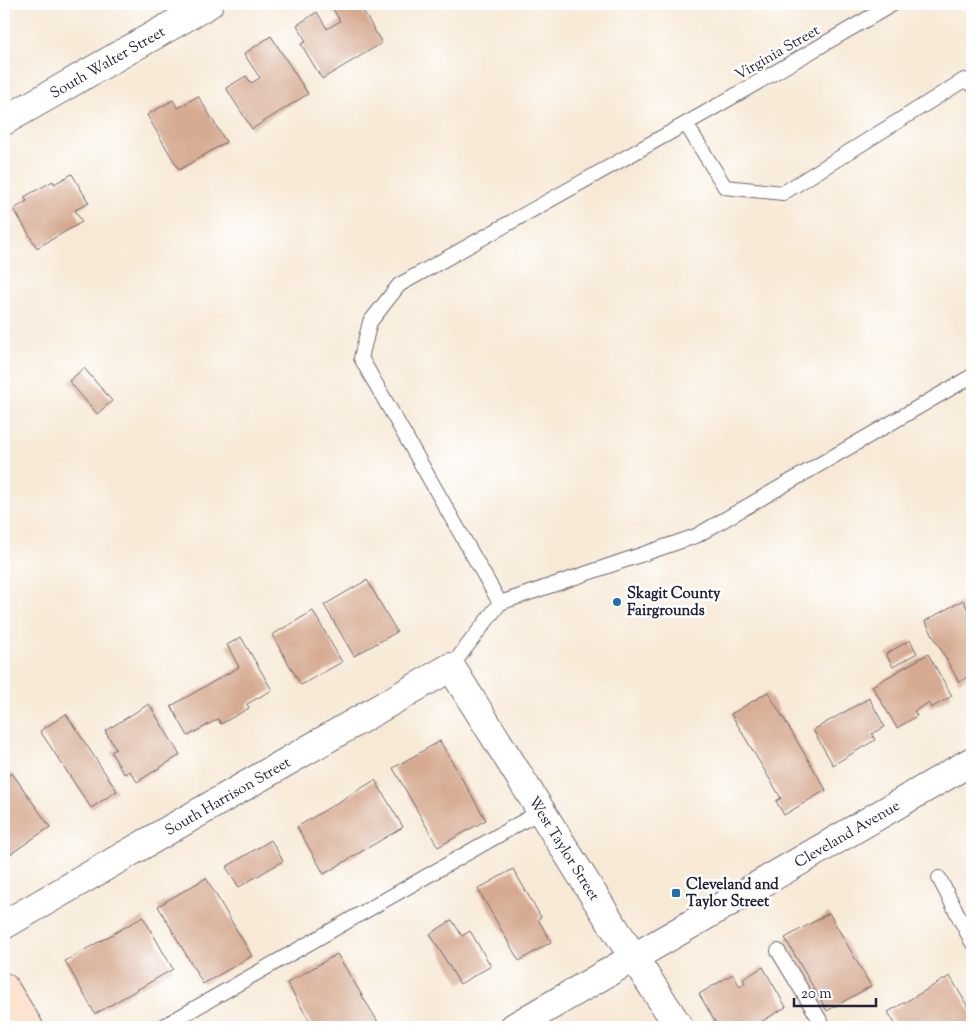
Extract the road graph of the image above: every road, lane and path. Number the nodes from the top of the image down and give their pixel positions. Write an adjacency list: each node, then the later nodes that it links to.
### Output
1 (209, 4): 4 (street, South Walter Street)
2 (892, 4): 5 (lane, Virginia Street)
3 (972, 86): 5 (lane)
4 (4, 121)
5 (686, 124): 7 (lane, Virginia Street)
6 (972, 376): 7 (lane)
7 (500, 603): 8 (lane)
8 (452, 667): 10 (street, West Taylor Street); 12 (street, South Harrison Street)
9 (972, 761): 15 (street, Cleveland Avenue)
10 (541, 812): 15 (street, West Taylor Street); 18 (lane)
11 (939, 878): 13 (lane)
12 (4, 925)
13 (972, 942)
14 (778, 951): 21 (lane)
15 (634, 957): 19 (street, Cleveland Avenue); 20 (street, West Taylor Street)
16 (4, 987): 17 (street)
17 (29, 1027)
18 (162, 1027)
19 (514, 1027)
20 (680, 1027)
21 (824, 1027)

